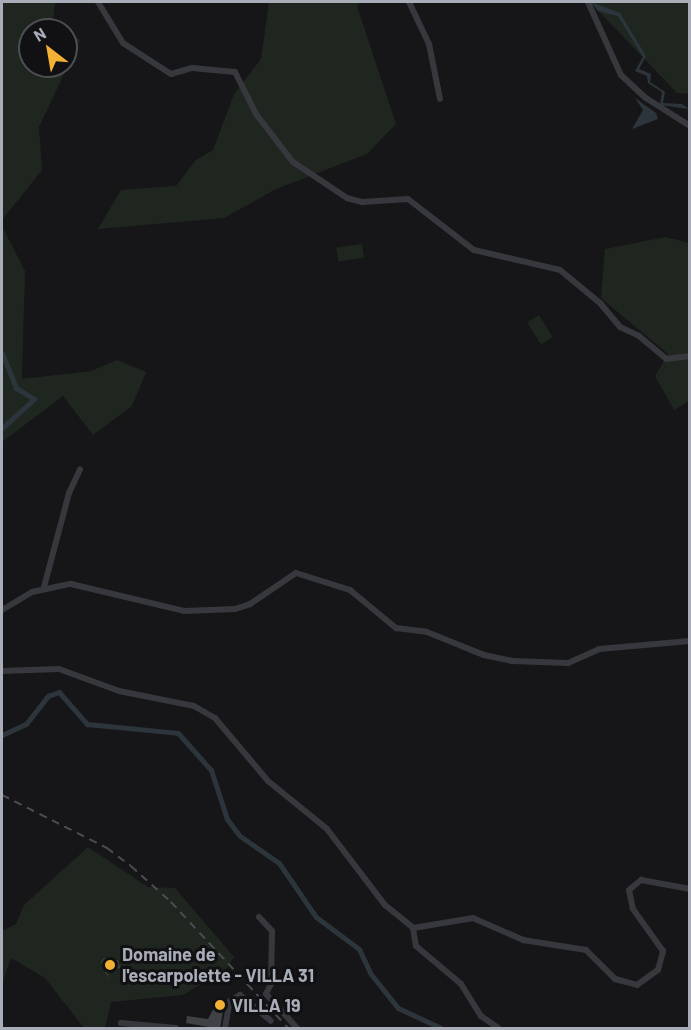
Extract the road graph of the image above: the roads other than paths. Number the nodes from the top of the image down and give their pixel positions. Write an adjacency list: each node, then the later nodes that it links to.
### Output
1 (98, 2): 6 (street)
2 (409, 2): 4 (street)
3 (588, 2): 5 (street)
4 (440, 99)
5 (690, 126)
6 (690, 356)
7 (80, 469): 8 (street)
8 (44, 587): 9 (street); 10 (street)
9 (2, 609)
10 (690, 641)
11 (2, 671): 14 (street)
12 (690, 889): 14 (street)
13 (260, 917): 19 (street)
14 (413, 927): 20 (street)
15 (271, 1021): 18 (street)
16 (121, 1023): 17 (street)
17 (176, 1029)
18 (225, 1029)
19 (297, 1029)
20 (498, 1029)

